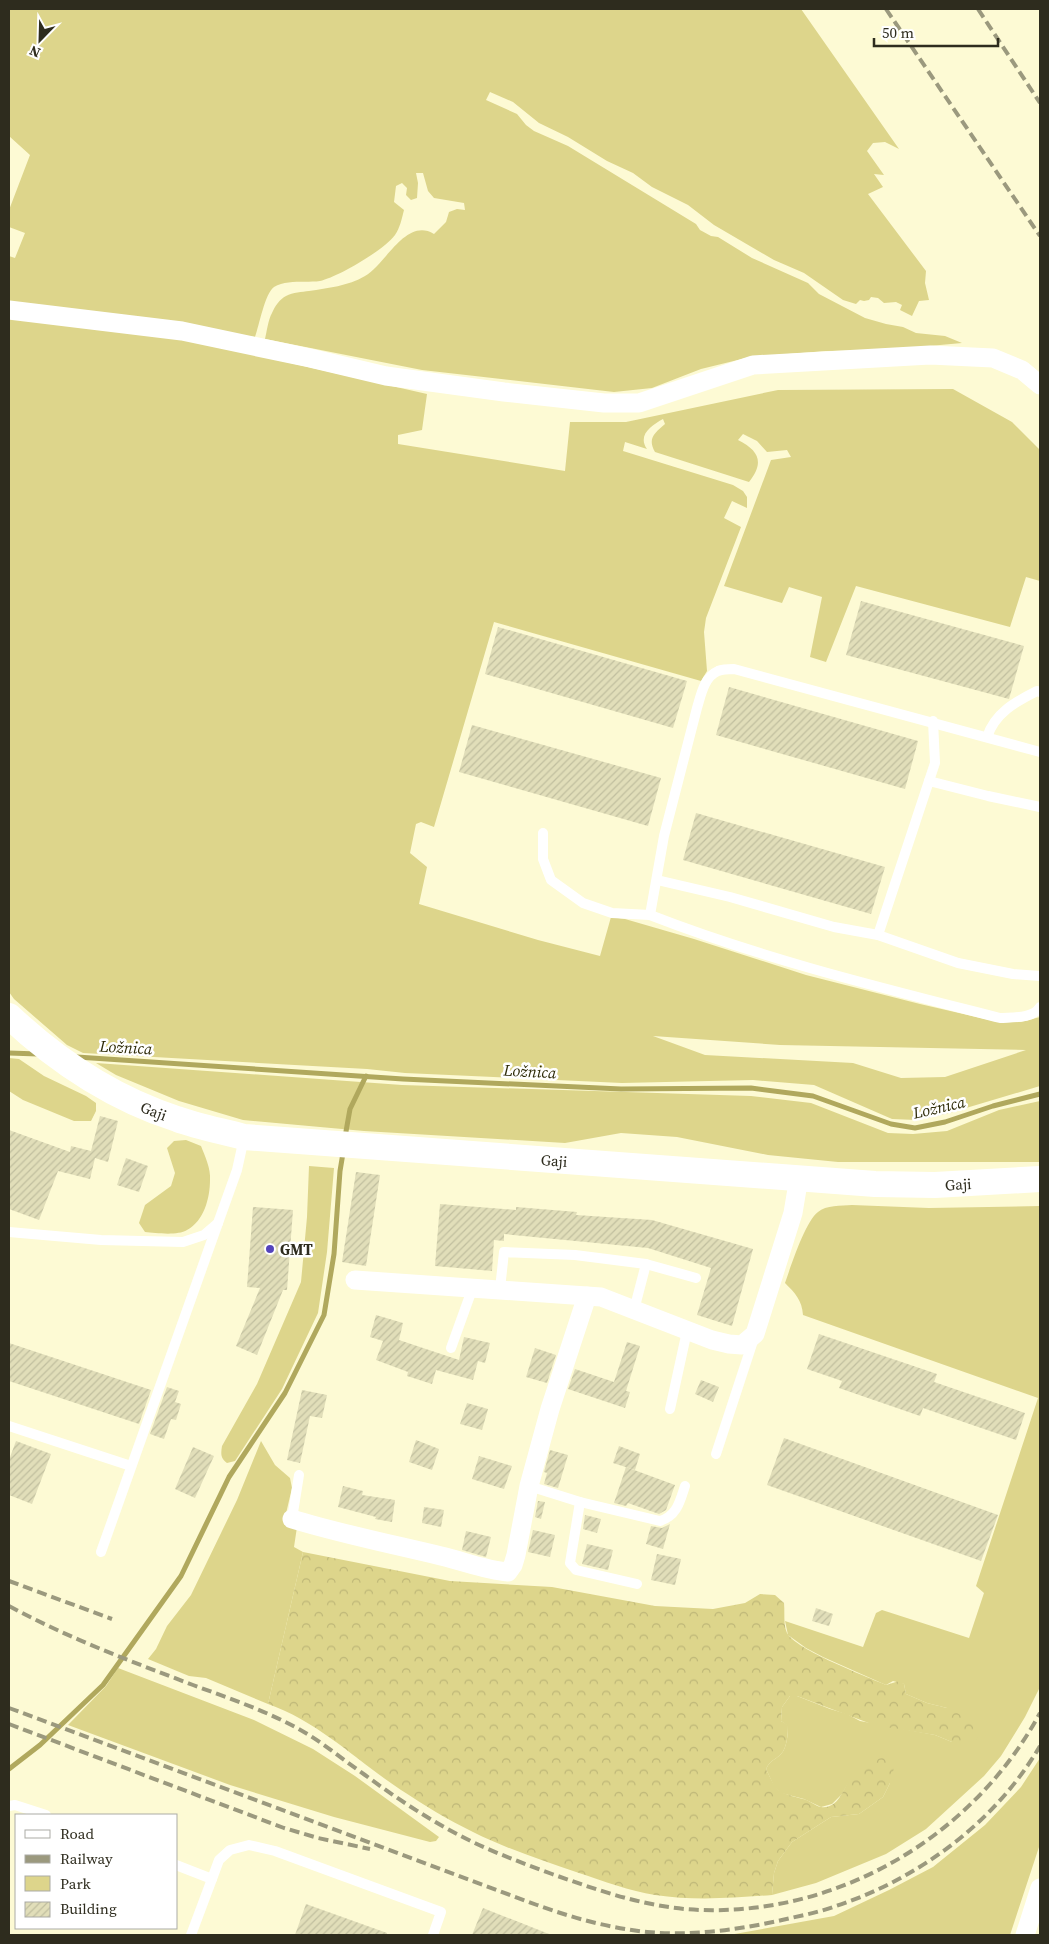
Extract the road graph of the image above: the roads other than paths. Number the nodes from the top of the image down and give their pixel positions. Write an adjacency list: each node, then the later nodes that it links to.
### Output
1 (9, 310): 2 (street)
2 (1040, 385)
3 (1040, 692): 5 (lane)
4 (933, 722): 5 (lane); 7 (lane); 10 (lane)
5 (987, 737): 6 (lane)
6 (1040, 752)
7 (929, 781): 8 (lane); 12 (lane)
8 (1040, 807)
9 (543, 833): 11 (lane)
10 (657, 880): 11 (lane); 12 (lane)
11 (650, 915): 14 (lane)
12 (878, 935): 13 (lane)
13 (1040, 976)
14 (1040, 1007)
15 (17, 1023): 16 (street, Gaji)
16 (244, 1137): 17 (street, Gaji); 19 (lane)
17 (799, 1177): 18 (street, Gaji); 29 (street)
18 (1040, 1180)
19 (218, 1223): 20 (lane); 34 (lane)
20 (9, 1232)
21 (646, 1264): 22 (lane); 25 (lane); 27 (lane)
22 (696, 1278)
23 (355, 1280): 24 (street)
24 (474, 1288): 25 (street); 30 (lane)
25 (500, 1289): 26 (street)
26 (587, 1296): 27 (street); 36 (street)
27 (634, 1310): 28 (street)
28 (687, 1331): 29 (street); 31 (lane)
29 (755, 1334): 33 (lane)
30 (451, 1348)
31 (670, 1409)
32 (9, 1426): 34 (lane)
33 (716, 1454)
34 (131, 1466): 40 (lane)
35 (299, 1475): 39 (lane)
36 (528, 1486): 38 (lane); 39 (street)
37 (685, 1486): 38 (lane)
38 (580, 1502): 41 (lane)
39 (292, 1519)
40 (101, 1552)
41 (637, 1584)
42 (9, 1806): 43 (lane)
43 (43, 1814)
44 (178, 1866): 45 (lane)
45 (212, 1879): 48 (lane); 49 (lane)
46 (1040, 1888): 47 (street)
47 (1030, 1934)
48 (191, 1935)
49 (433, 1935)

